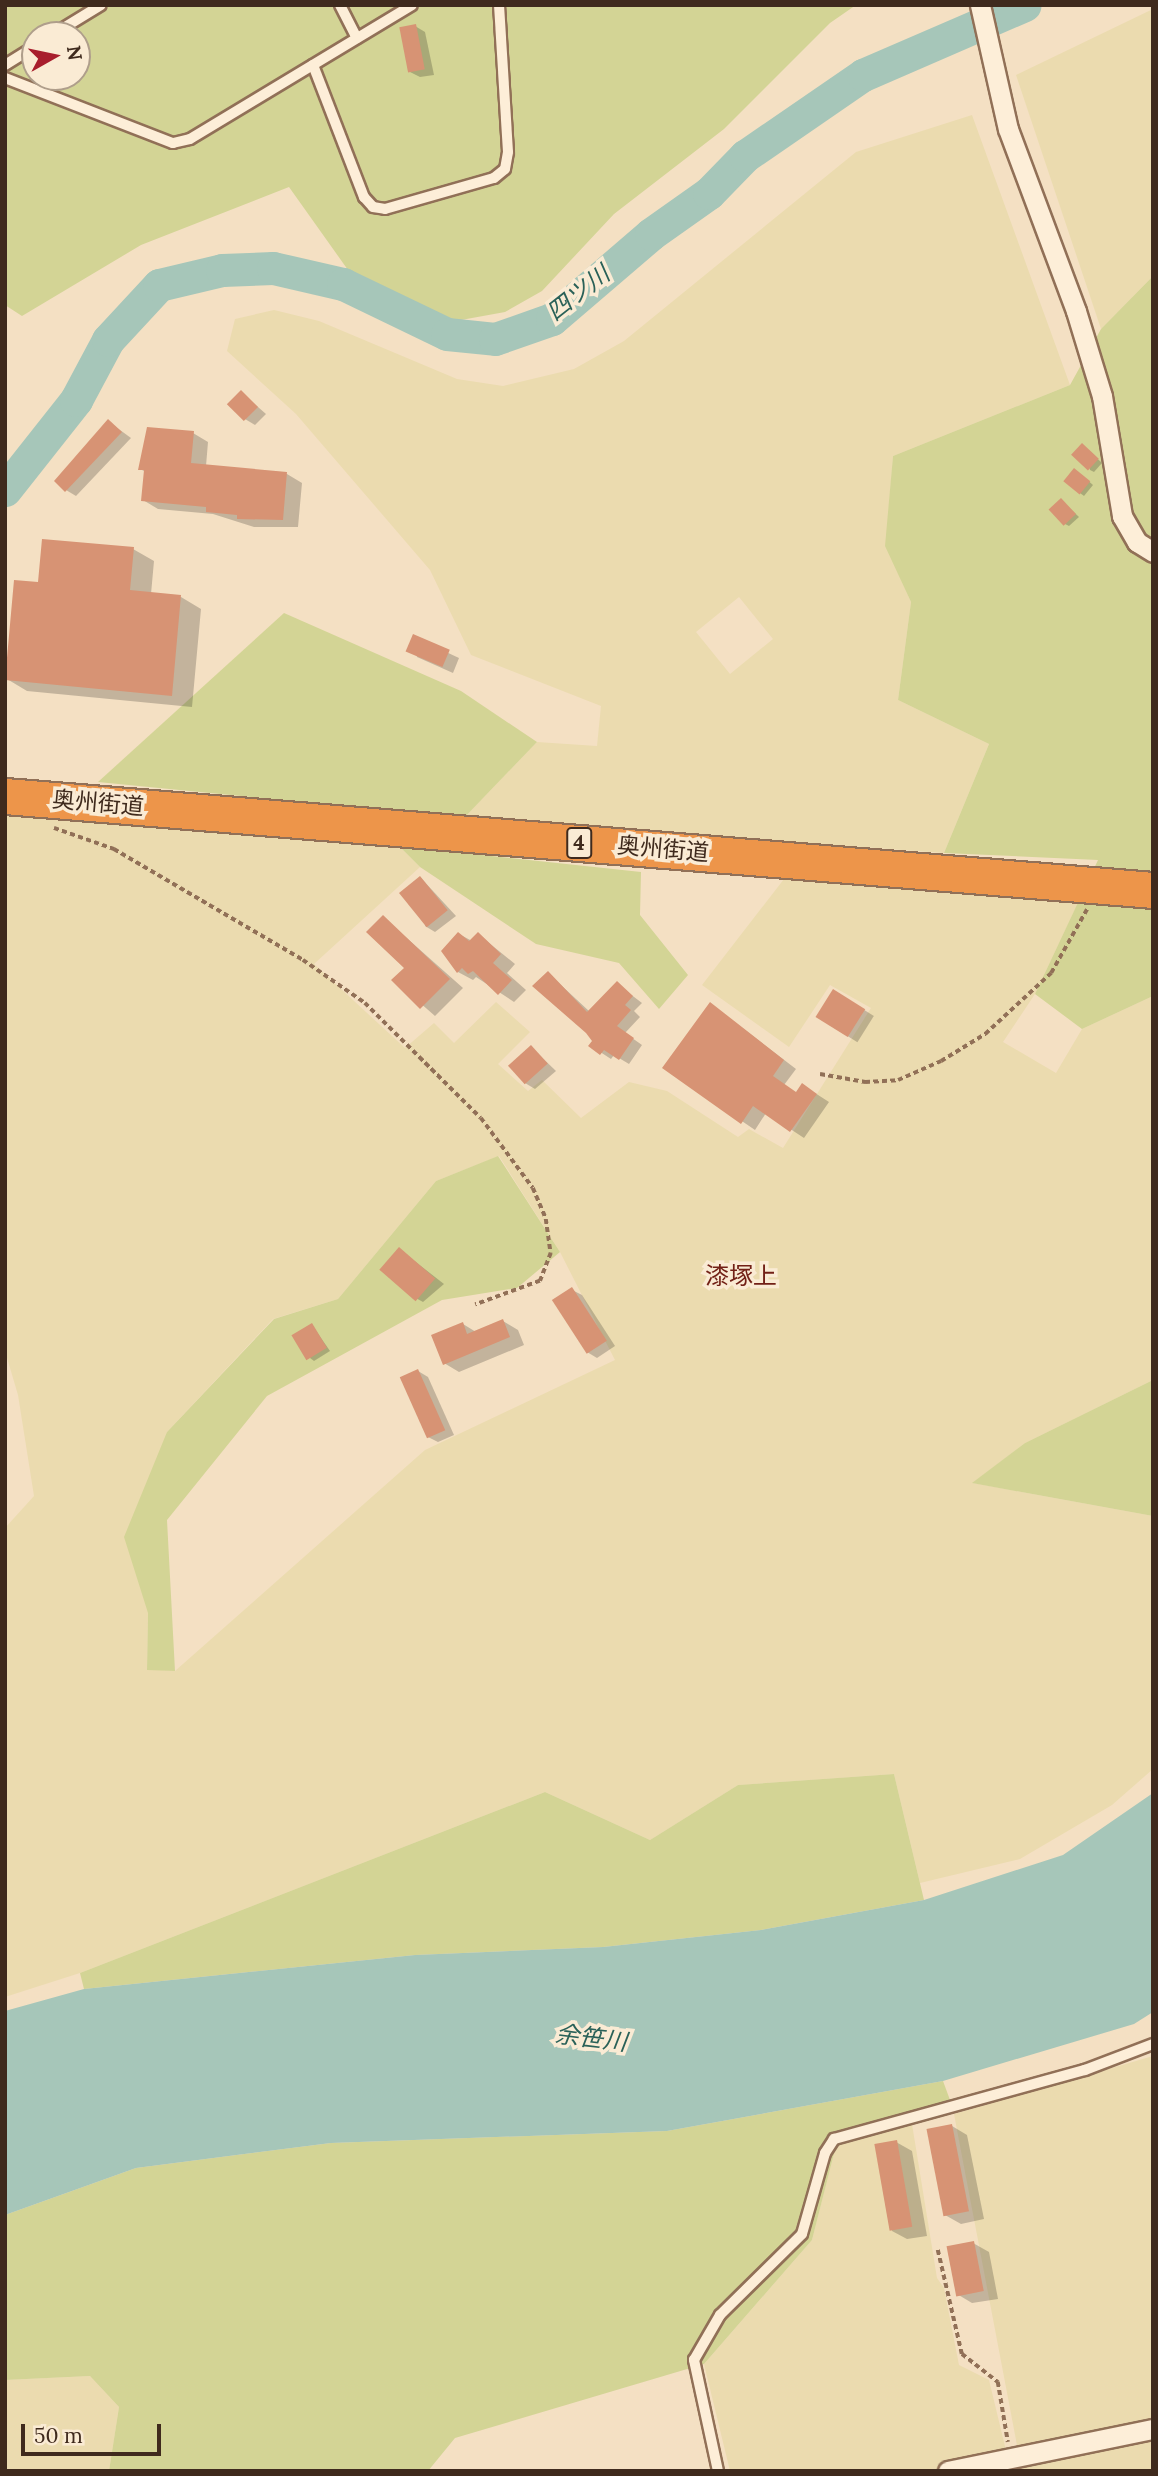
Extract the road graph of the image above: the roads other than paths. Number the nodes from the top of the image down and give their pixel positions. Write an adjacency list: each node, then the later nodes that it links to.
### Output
1 (101, 5): 6 (lane)
2 (340, 5): 7 (lane)
3 (412, 5): 7 (lane)
4 (499, 5): 10 (lane)
5 (980, 5): 12 (street)
6 (75, 21)
7 (358, 38): 10 (lane)
8 (21, 55): 9 (lane)
9 (5, 65)
10 (313, 65): 11 (lane)
11 (5, 78)
12 (1153, 552)
13 (5, 796): 14 (highway, 奥州街道 / 4)
14 (1153, 890)
15 (1153, 2045): 17 (lane)
16 (1153, 2430): 18 (street)
17 (718, 2471)
18 (948, 2471)

